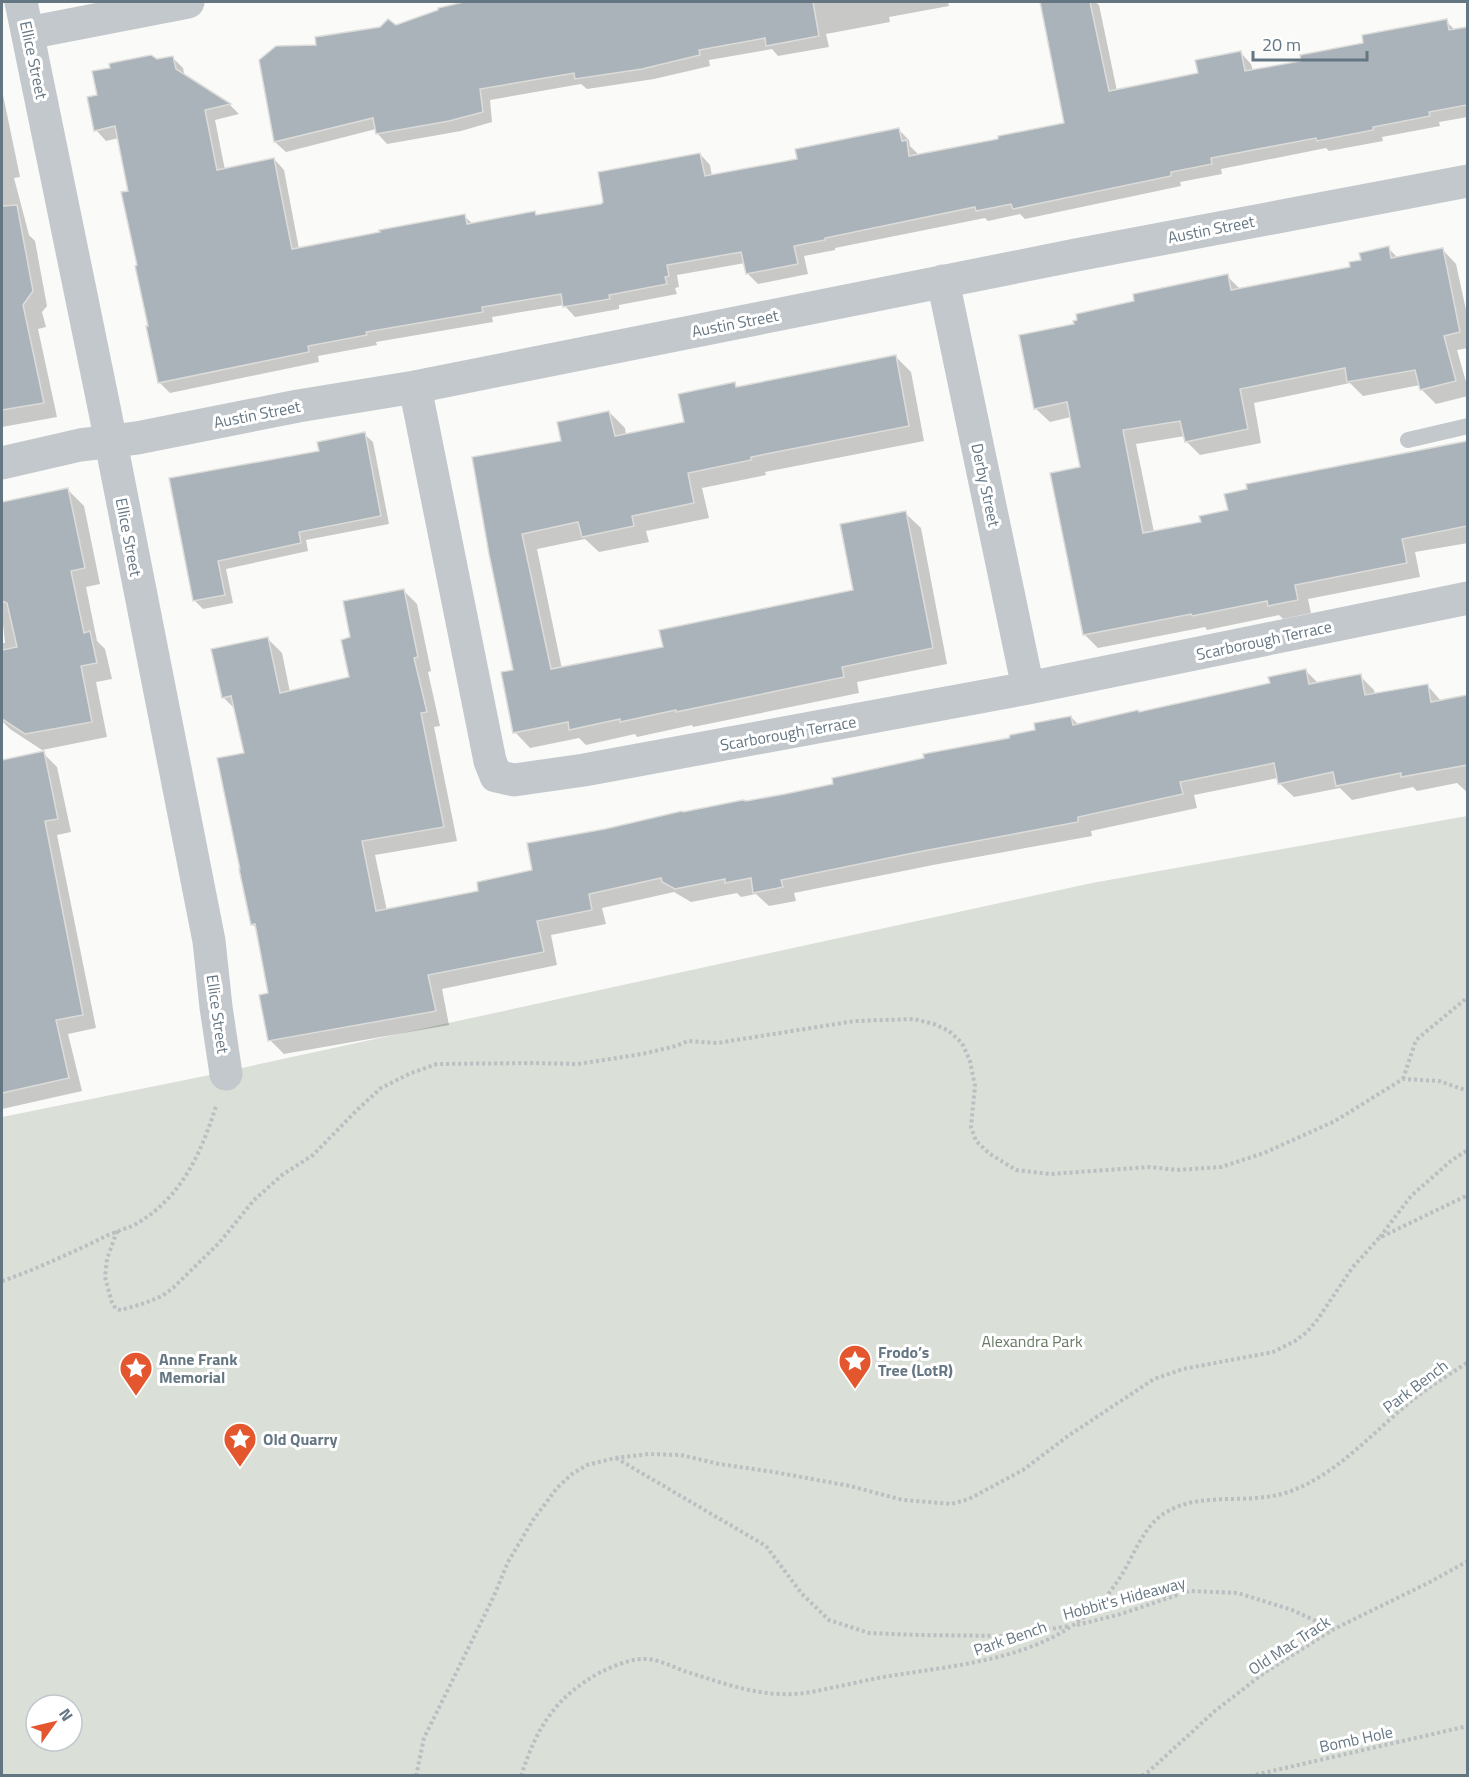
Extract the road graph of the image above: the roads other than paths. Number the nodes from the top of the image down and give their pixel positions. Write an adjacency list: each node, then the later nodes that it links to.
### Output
1 (21, 2): 3 (street, Ellice Street)
2 (188, 2): 3 (street)
3 (28, 33): 9 (street, Ellice Street)
4 (1467, 181): 5 (street, Austin Street)
5 (944, 281): 6 (street, Austin Street); 12 (street, Derby Street)
6 (415, 387): 9 (street, Austin Street); 12 (street, Scarborough Terrace)
7 (1467, 426): 8 (lane)
8 (1408, 440)
9 (110, 442): 10 (street, Austin Street); 13 (street, Ellice Street)
10 (2, 463)
11 (1467, 598): 12 (street, Scarborough Terrace)
12 (1028, 688)
13 (226, 1074)

